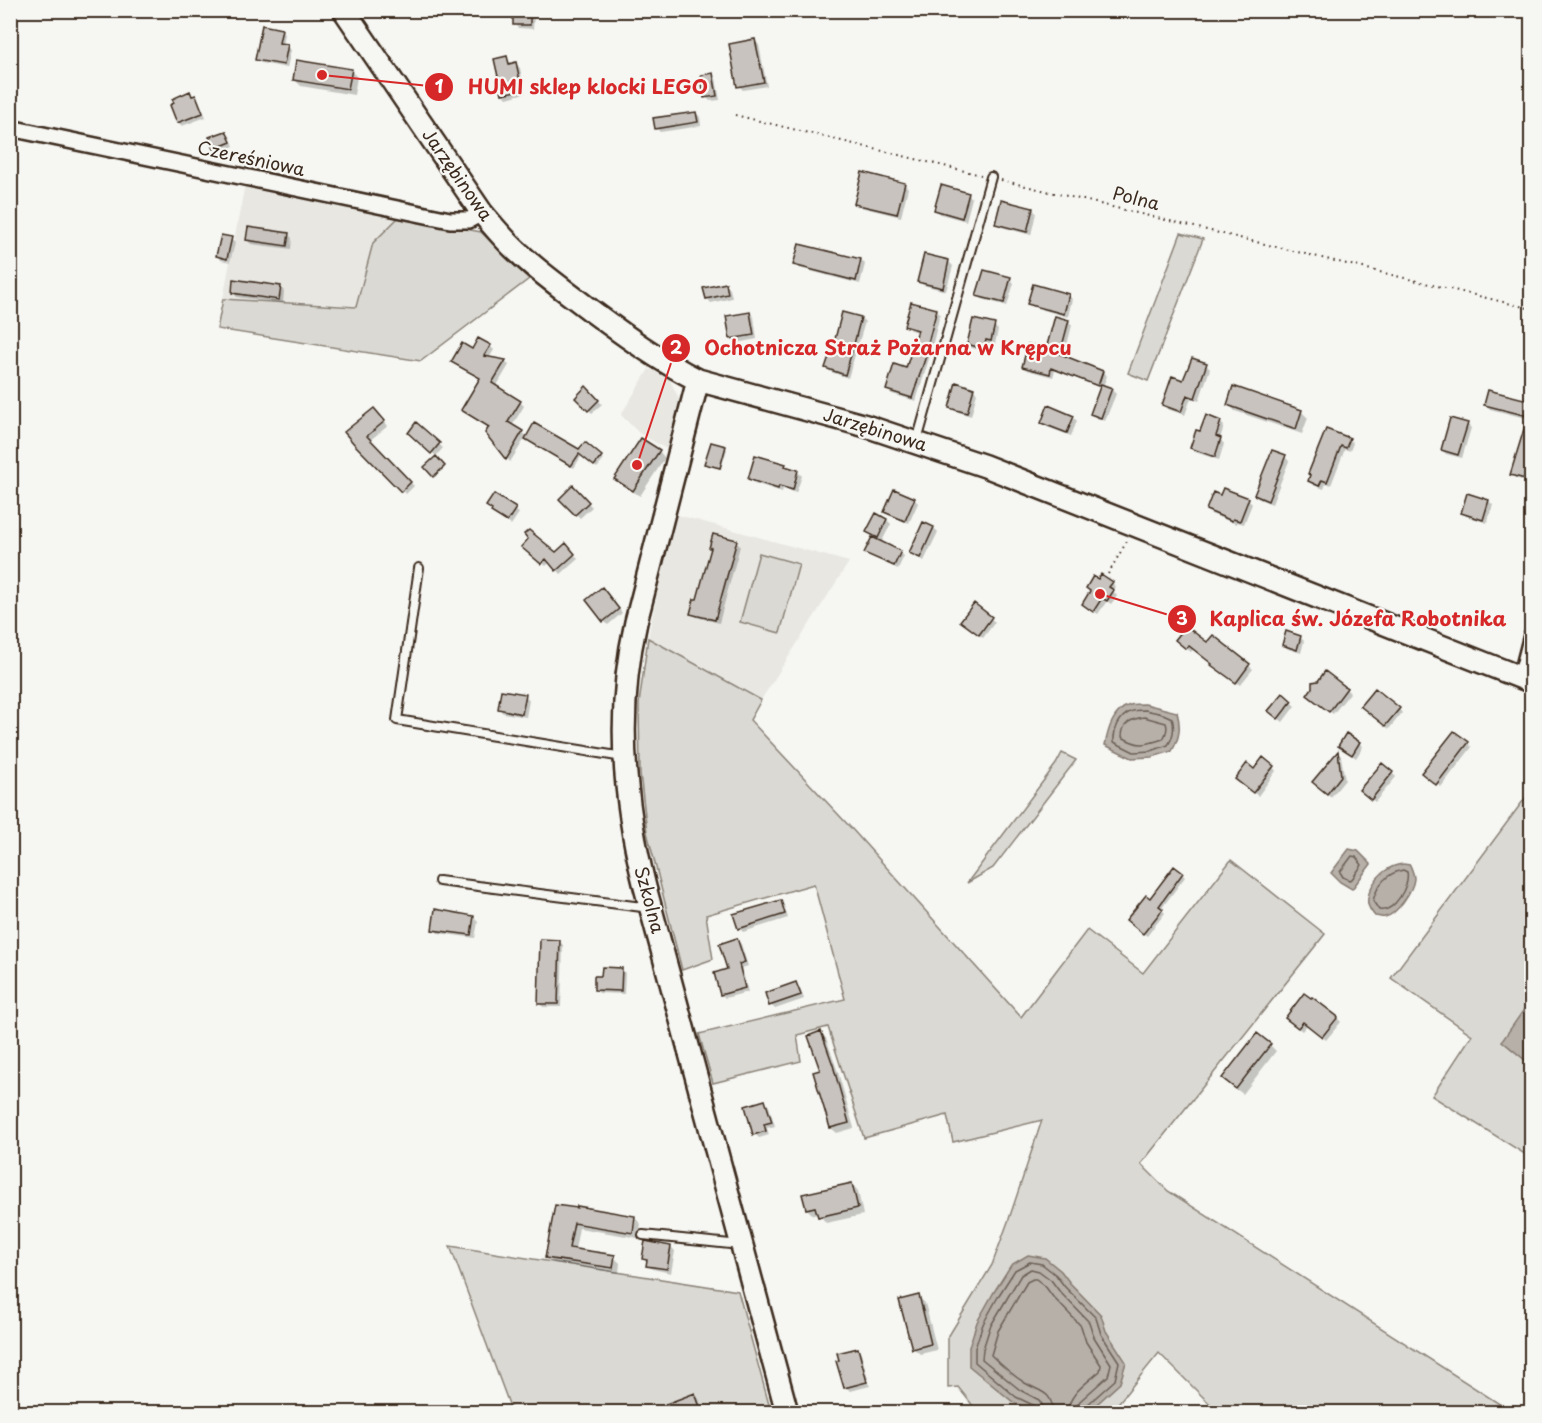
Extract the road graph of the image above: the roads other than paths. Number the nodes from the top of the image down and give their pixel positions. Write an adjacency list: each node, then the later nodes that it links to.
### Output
1 (344, 10): 4 (street, Jarzębinowa)
2 (10, 128): 4 (street, Czereśniowa)
3 (991, 177): 6 (lane)
4 (483, 213): 5 (street, Jarzębinowa)
5 (698, 380): 6 (street, Jarzębinowa); 10 (street, Szkolna)
6 (917, 442): 9 (street, Jarzębinowa)
7 (419, 568): 10 (lane)
8 (1532, 635): 9 (street)
9 (1526, 680)
10 (625, 757): 12 (street, Szkolna)
11 (439, 881): 12 (lane)
12 (651, 908): 14 (street, Szkolna)
13 (643, 1235): 14 (lane)
14 (742, 1245): 15 (street, Szkolna)
15 (787, 1413)

